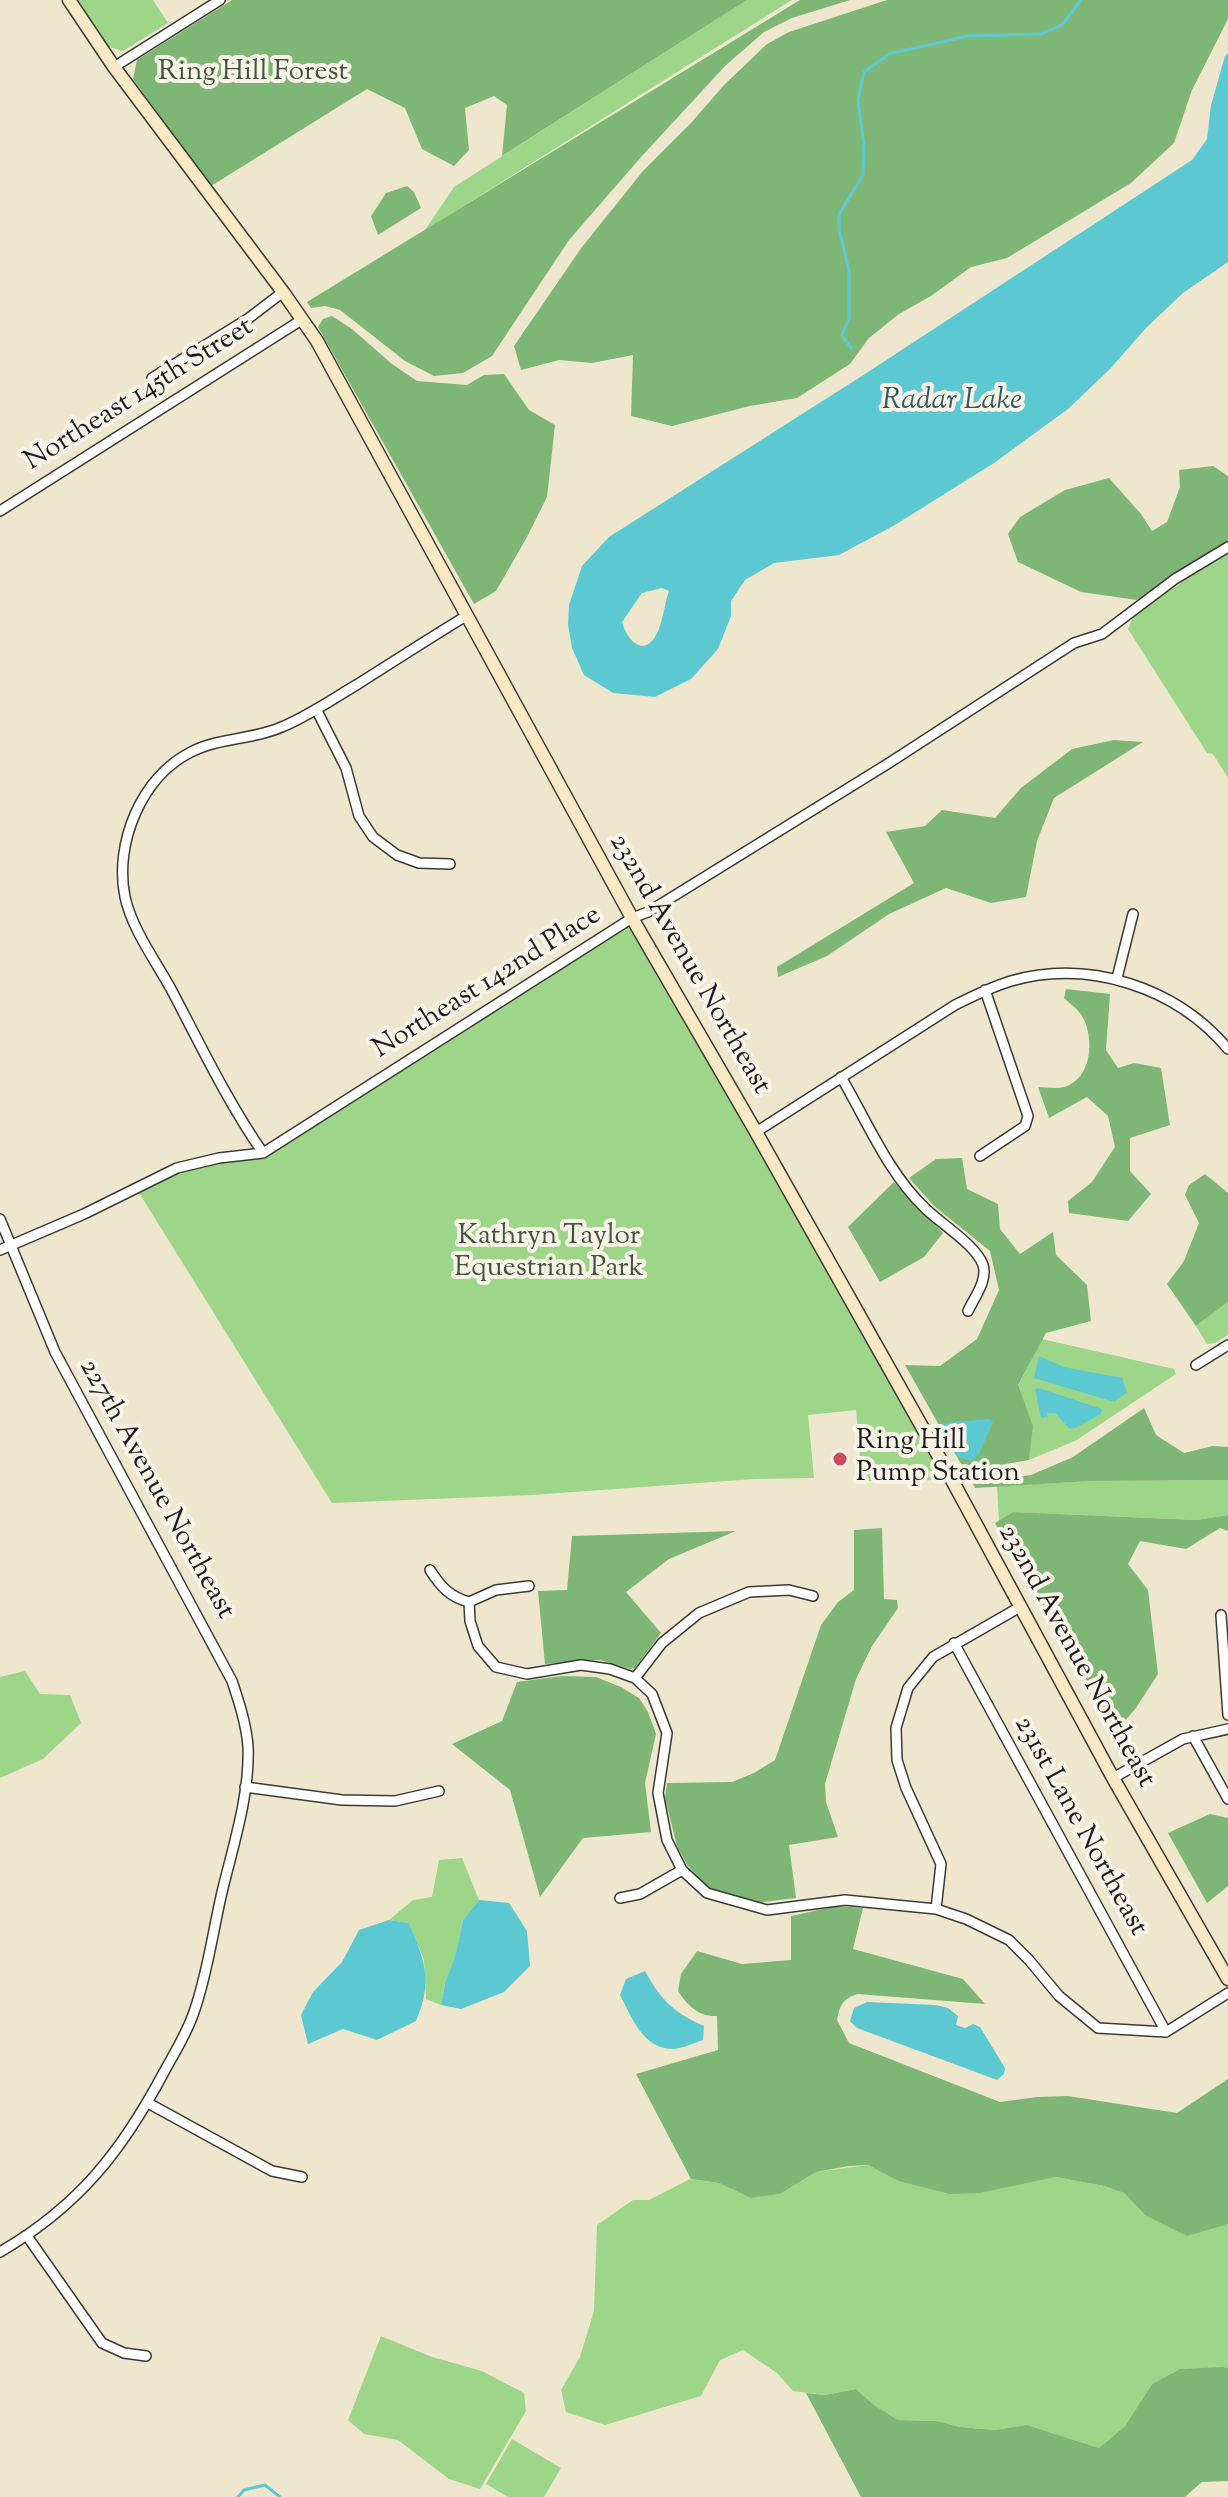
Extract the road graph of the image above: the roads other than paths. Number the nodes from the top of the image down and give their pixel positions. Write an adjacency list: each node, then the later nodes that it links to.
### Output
1 (69, 0): 3 (street, 232nd Avenue Northeast)
2 (220, 0): 3 (street)
3 (114, 67): 4 (street, 232nd Avenue Northeast)
4 (283, 292): 5 (street, 232nd Avenue Northeast); 6 (street)
5 (303, 319): 7 (street, Northeast 145th Street); 9 (street, 232nd Avenue Northeast)
6 (152, 378)
7 (0, 511)
8 (1228, 547): 13 (street, Northeast 142nd Place)
9 (466, 616): 10 (street); 13 (street, 232nd Avenue Northeast)
10 (316, 709): 11 (street); 19 (street)
11 (450, 864)
12 (1133, 914): 14 (street)
13 (632, 918): 18 (street, 232nd Avenue Northeast); 19 (street, Northeast 142nd Place)
14 (1117, 978): 15 (street); 16 (street)
15 (985, 990): 17 (street); 20 (street)
16 (1228, 1049)
17 (841, 1077): 18 (street); 24 (street)
18 (756, 1132): 31 (street, 232nd Avenue Northeast)
19 (263, 1153): 22 (street, Northeast 142nd Place)
20 (980, 1156)
21 (0, 1219): 22 (street, 227th Avenue Northeast)
22 (12, 1246): 23 (street, Northeast 142nd Place); 39 (street, 227th Avenue Northeast)
23 (0, 1250)
24 (968, 1311)
25 (1228, 1345): 26 (street)
26 (1196, 1365)
27 (430, 1570): 30 (street)
28 (529, 1586): 30 (street)
29 (813, 1596): 34 (street)
30 (469, 1602): 34 (street)
31 (1020, 1607): 33 (street); 38 (street, 232nd Avenue Northeast)
32 (1221, 1615): 35 (street)
33 (954, 1643): 44 (street); 47 (street, 231st Lane Northeast)
34 (635, 1678): 42 (street)
35 (1228, 1715)
36 (1228, 1729): 37 (street)
37 (1193, 1736): 38 (street); 41 (street)
38 (1113, 1778): 45 (street, 232nd Avenue Northeast)
39 (245, 1787): 40 (street); 48 (street, 227th Avenue Northeast)
40 (439, 1791)
41 (1228, 1799)
42 (682, 1870): 43 (street); 44 (street)
43 (620, 1898)
44 (936, 1909): 47 (street)
45 (1228, 1979)
46 (1228, 1993): 47 (street)
47 (1166, 2032)
48 (148, 2103): 49 (street); 50 (street, 227th Avenue Northeast)
49 (302, 2177)
50 (27, 2236): 51 (street, 227th Avenue Northeast); 52 (street)
51 (0, 2252)
52 (146, 2356)

